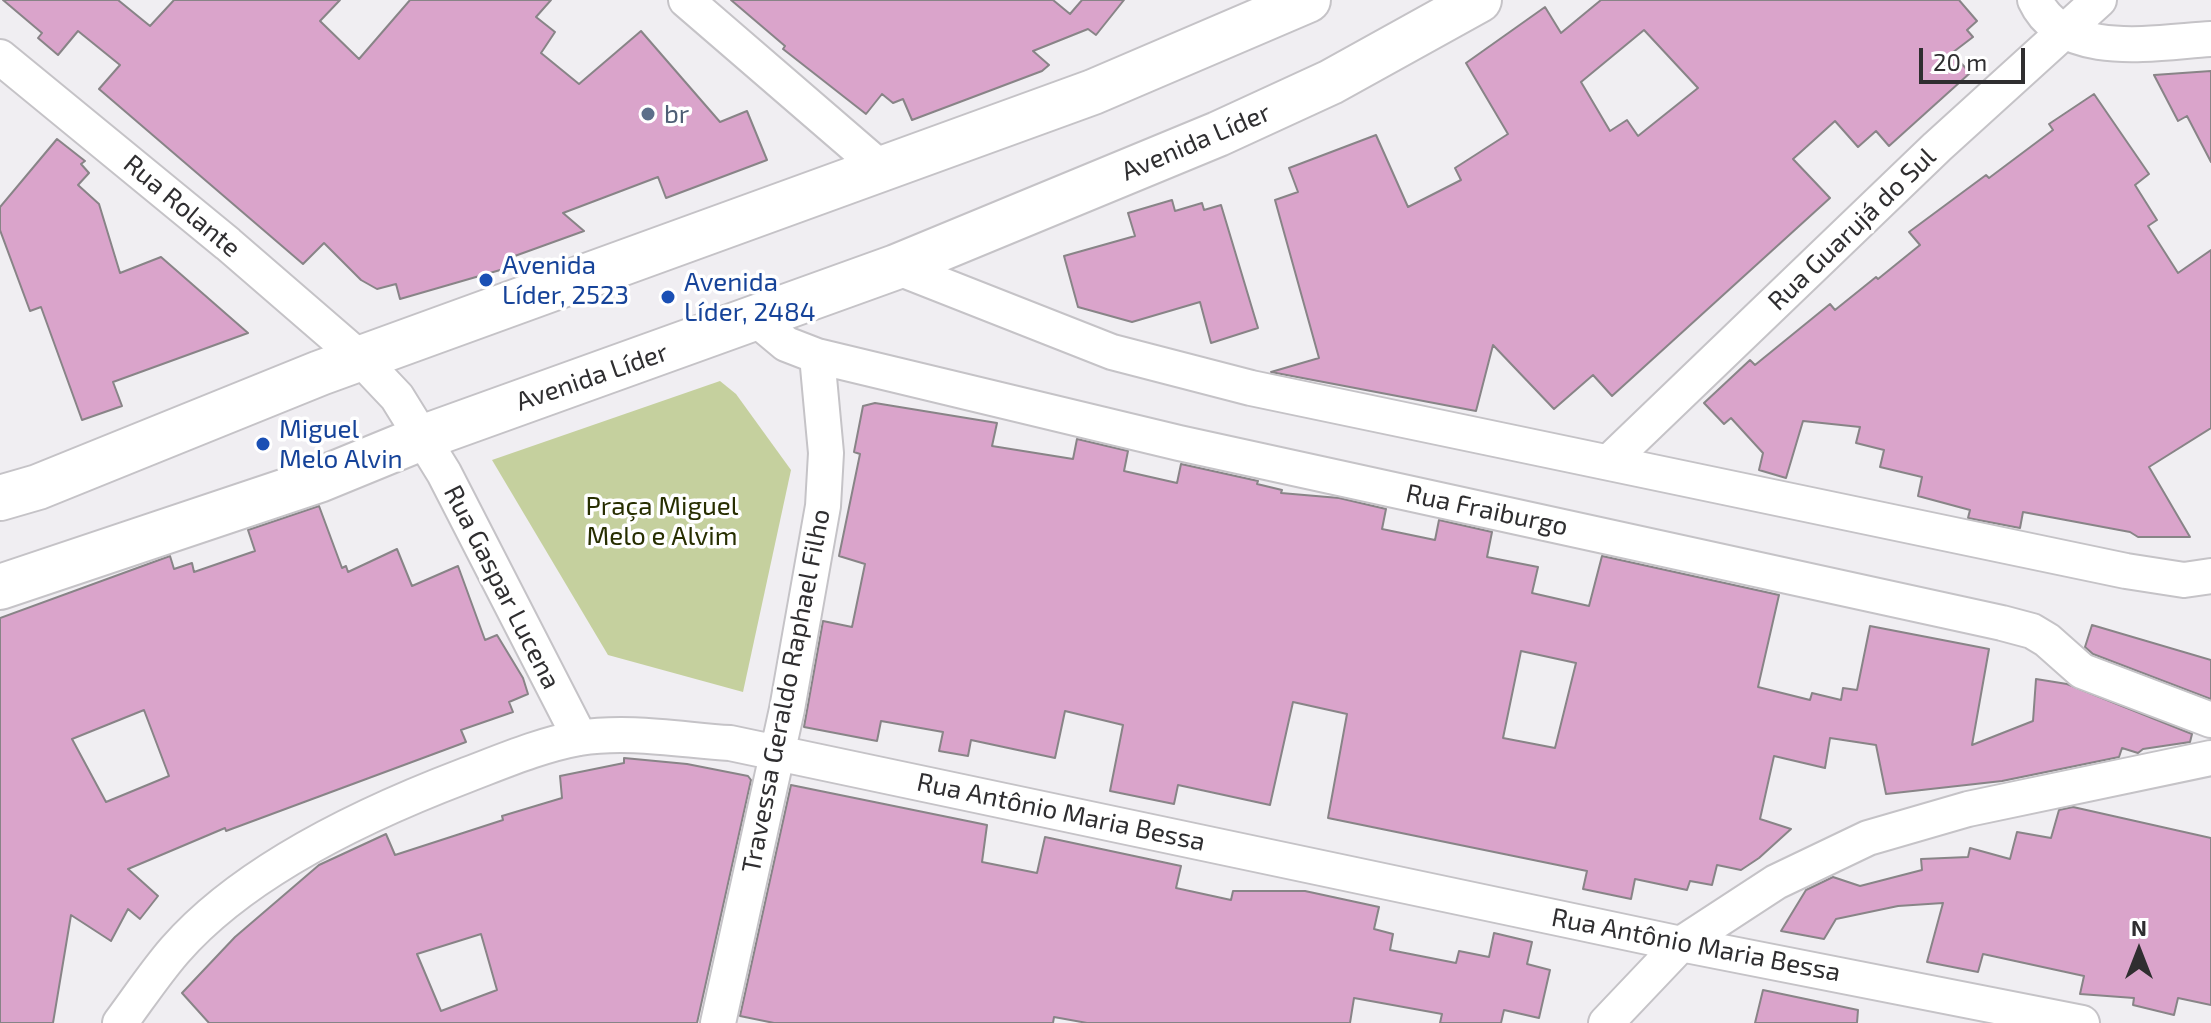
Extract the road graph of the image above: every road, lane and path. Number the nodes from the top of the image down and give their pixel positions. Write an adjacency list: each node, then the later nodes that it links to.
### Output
1 (686, 0): 9 (street)
2 (1479, 0): 10 (main road, Avenida Líder)
3 (2035, 0): 6 (street)
4 (2099, 0): 6 (street, Rua Guarujá do Sul)
5 (1297, 2): 9 (main road)
6 (2063, 32): 7 (street); 15 (street, Rua Guarujá do Sul)
7 (2211, 39)
8 (0, 57): 13 (street, Rua Rolante)
9 (883, 170): 13 (main road)
10 (896, 267): 11 (main road, Avenida Líder); 15 (street)
11 (756, 319): 12 (street, Rua Fraiburgo); 14 (main road, Avenida Líder)
12 (817, 356): 19 (street, Rua Fraiburgo); 21 (street, Travessa Geraldo Raphael Filho)
13 (361, 359): 14 (street, Rua Rolante); 16 (main road)
14 (424, 437): 18 (main road, Avenida Líder); 20 (street, Rua Gaspar Lucena)
15 (1609, 462): 17 (street)
16 (0, 498)
17 (2211, 576)
18 (0, 587)
19 (2211, 720)
20 (580, 738): 21 (street, Rua Antônio Maria Bessa); 24 (street, Rua Antônio Maria Bessa)
21 (777, 754): 23 (street, Rua Antônio Maria Bessa); 25 (street, Travessa Geraldo Raphael Filho)
22 (2211, 758): 23 (street)
23 (1681, 944): 26 (street); 27 (street, Rua Antônio Maria Bessa)
24 (120, 1023)
25 (718, 1023)
26 (1606, 1023)
27 (2082, 1023)

